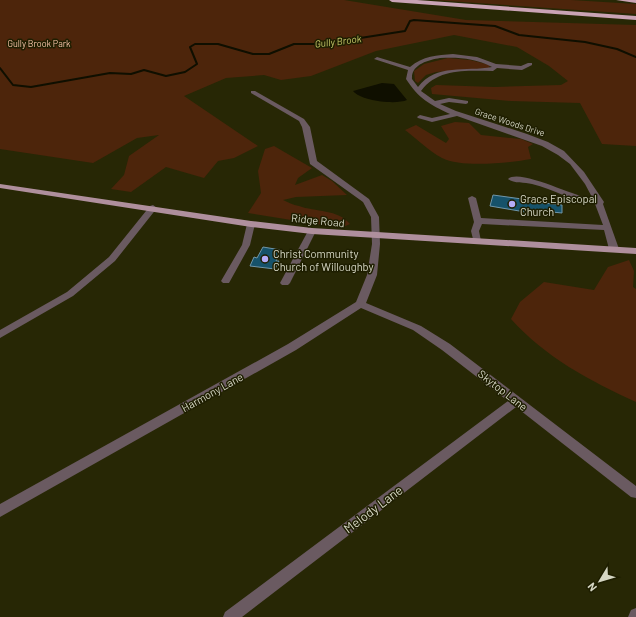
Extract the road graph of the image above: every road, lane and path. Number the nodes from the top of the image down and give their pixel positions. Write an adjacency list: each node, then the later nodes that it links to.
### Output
1 (392, 0): 4 (highway)
2 (619, 0): 3 (highway)
3 (636, 1)
4 (636, 18)
5 (377, 59): 8 (street)
6 (530, 64): 7 (street)
7 (495, 66): 8 (street); 9 (street)
8 (411, 69): 9 (street, Grace Woods Drive)
9 (418, 91): 12 (street, Grace Woods Drive)
10 (253, 92): 24 (street)
11 (466, 102): 12 (street)
12 (435, 103): 13 (street, Grace Woods Drive)
13 (457, 114): 14 (street); 18 (street, Grace Woods Drive)
14 (420, 116)
15 (512, 179): 18 (street)
16 (0, 186): 19 (main road, Ridge Road)
17 (472, 198): 20 (street)
18 (600, 202): 22 (street, Grace Woods Drive)
19 (153, 208): 21 (main road, Ridge Road); 31 (street)
20 (478, 222): 22 (street); 25 (street)
21 (251, 224): 23 (main road, Ridge Road); 28 (street)
22 (608, 228): 26 (street, Grace Woods Drive)
23 (312, 231): 24 (main road, Ridge Road); 29 (street)
24 (374, 236): 25 (main road, Ridge Road); 30 (street)
25 (477, 241): 26 (main road, Ridge Road)
26 (614, 249): 27 (main road, Ridge Road)
27 (636, 251)
28 (226, 281)
29 (286, 283)
30 (360, 304): 32 (street, Skytop Lane); 34 (street, Harmony Lane)
31 (0, 335)
32 (516, 401): 33 (street, Skytop Lane); 35 (street, Melody Lane)
33 (636, 493)
34 (0, 511)
35 (230, 617)

